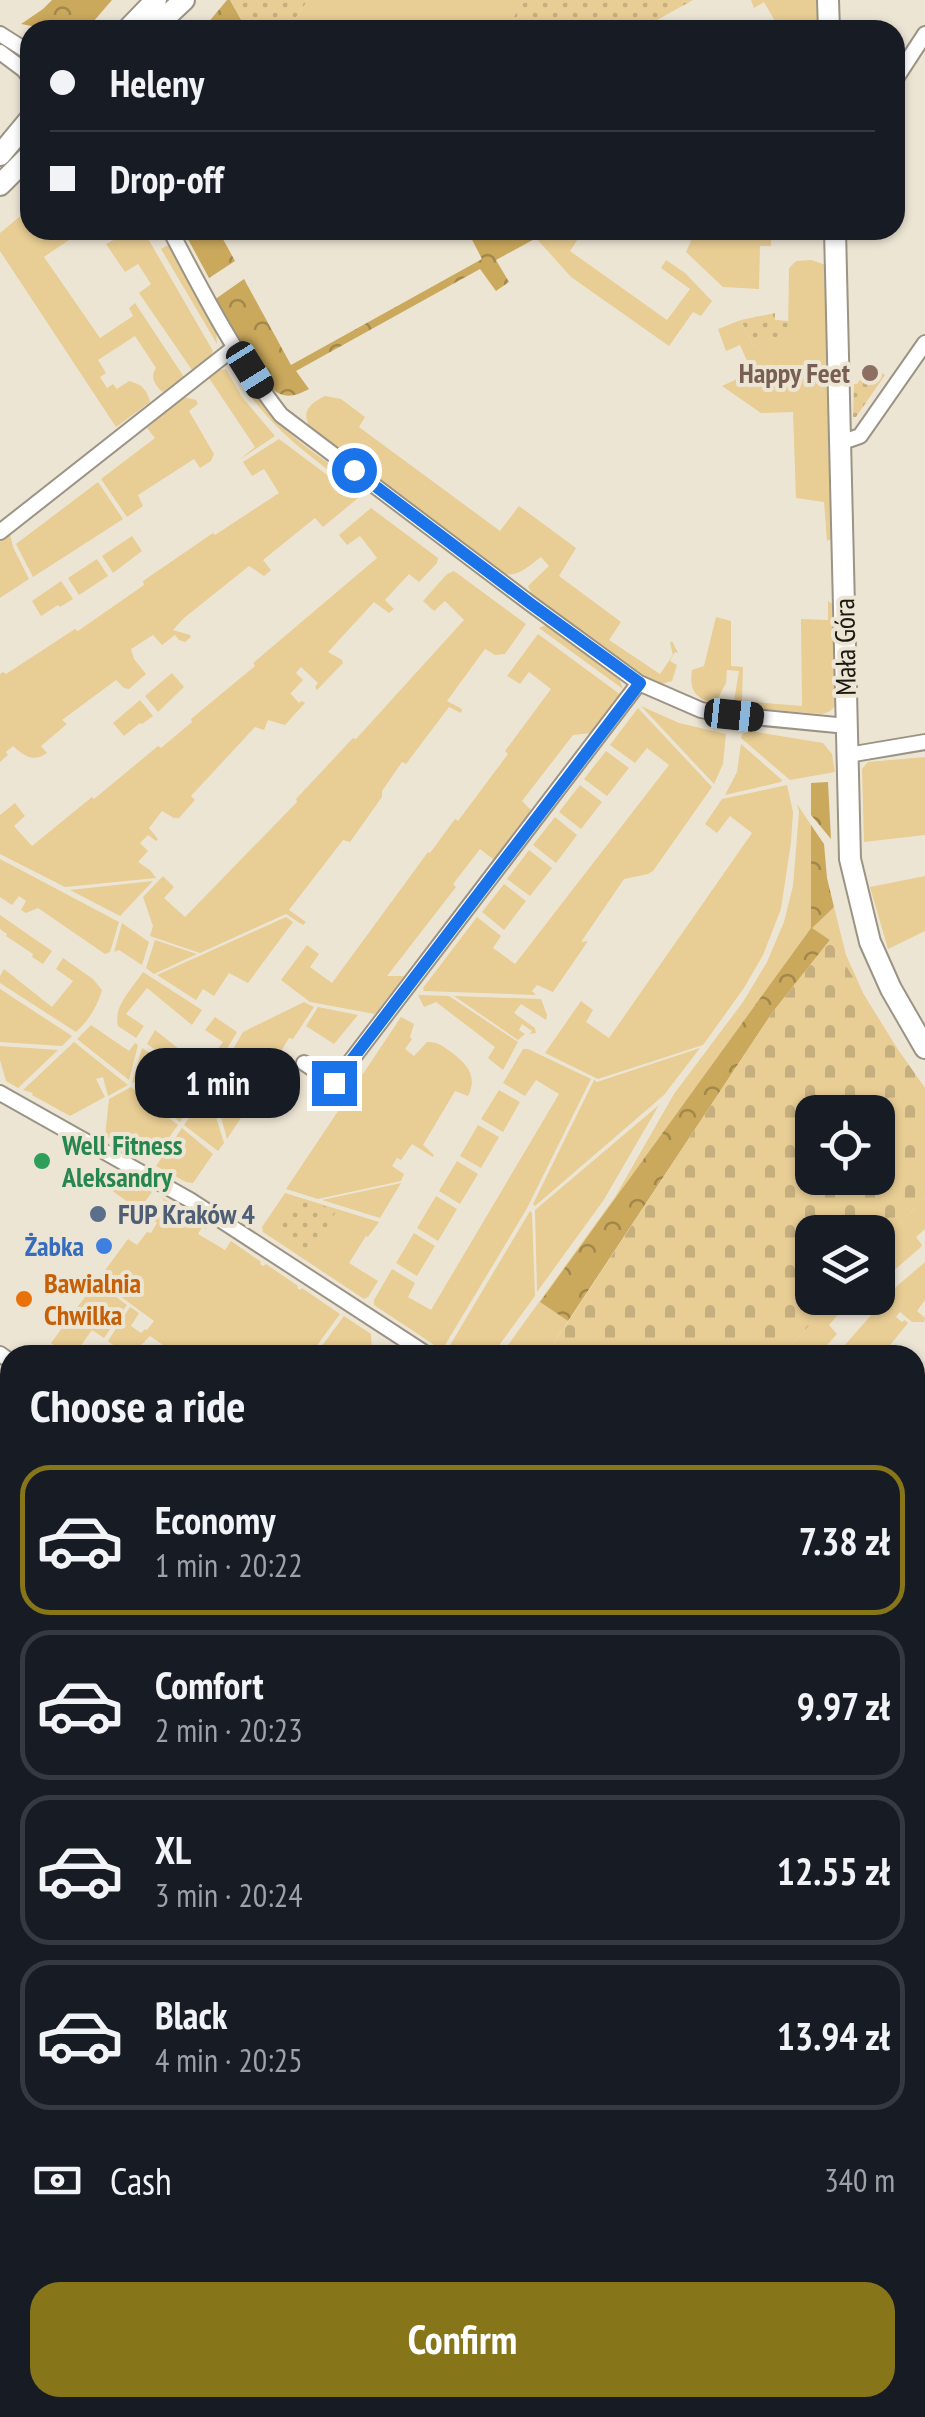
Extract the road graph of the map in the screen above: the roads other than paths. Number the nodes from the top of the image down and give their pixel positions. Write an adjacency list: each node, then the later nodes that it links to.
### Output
1 (156, 0): 3 (street)
2 (184, 0): 4 (street)
3 (137, 20)
4 (163, 20)
5 (925, 34): 6 (street)
6 (905, 65)
7 (20, 131): 8 (street)
8 (0, 154)
9 (20, 165): 10 (street)
10 (0, 185)
11 (176, 240): 14 (street)
12 (835, 240): 15 (street, Mała Góra)
13 (925, 344): 15 (street)
14 (235, 348): 16 (street); 17 (street)
15 (840, 442): 18 (street, Mała Góra)
16 (0, 532)
17 (640, 683): 18 (street); 22 (street)
18 (847, 726): 20 (street, Mała Góra)
19 (925, 742): 20 (street)
20 (848, 755): 21 (street, Mała Góra)
21 (925, 1048)
22 (304, 1064)
23 (0, 1093): 24 (street)
24 (413, 1345)

